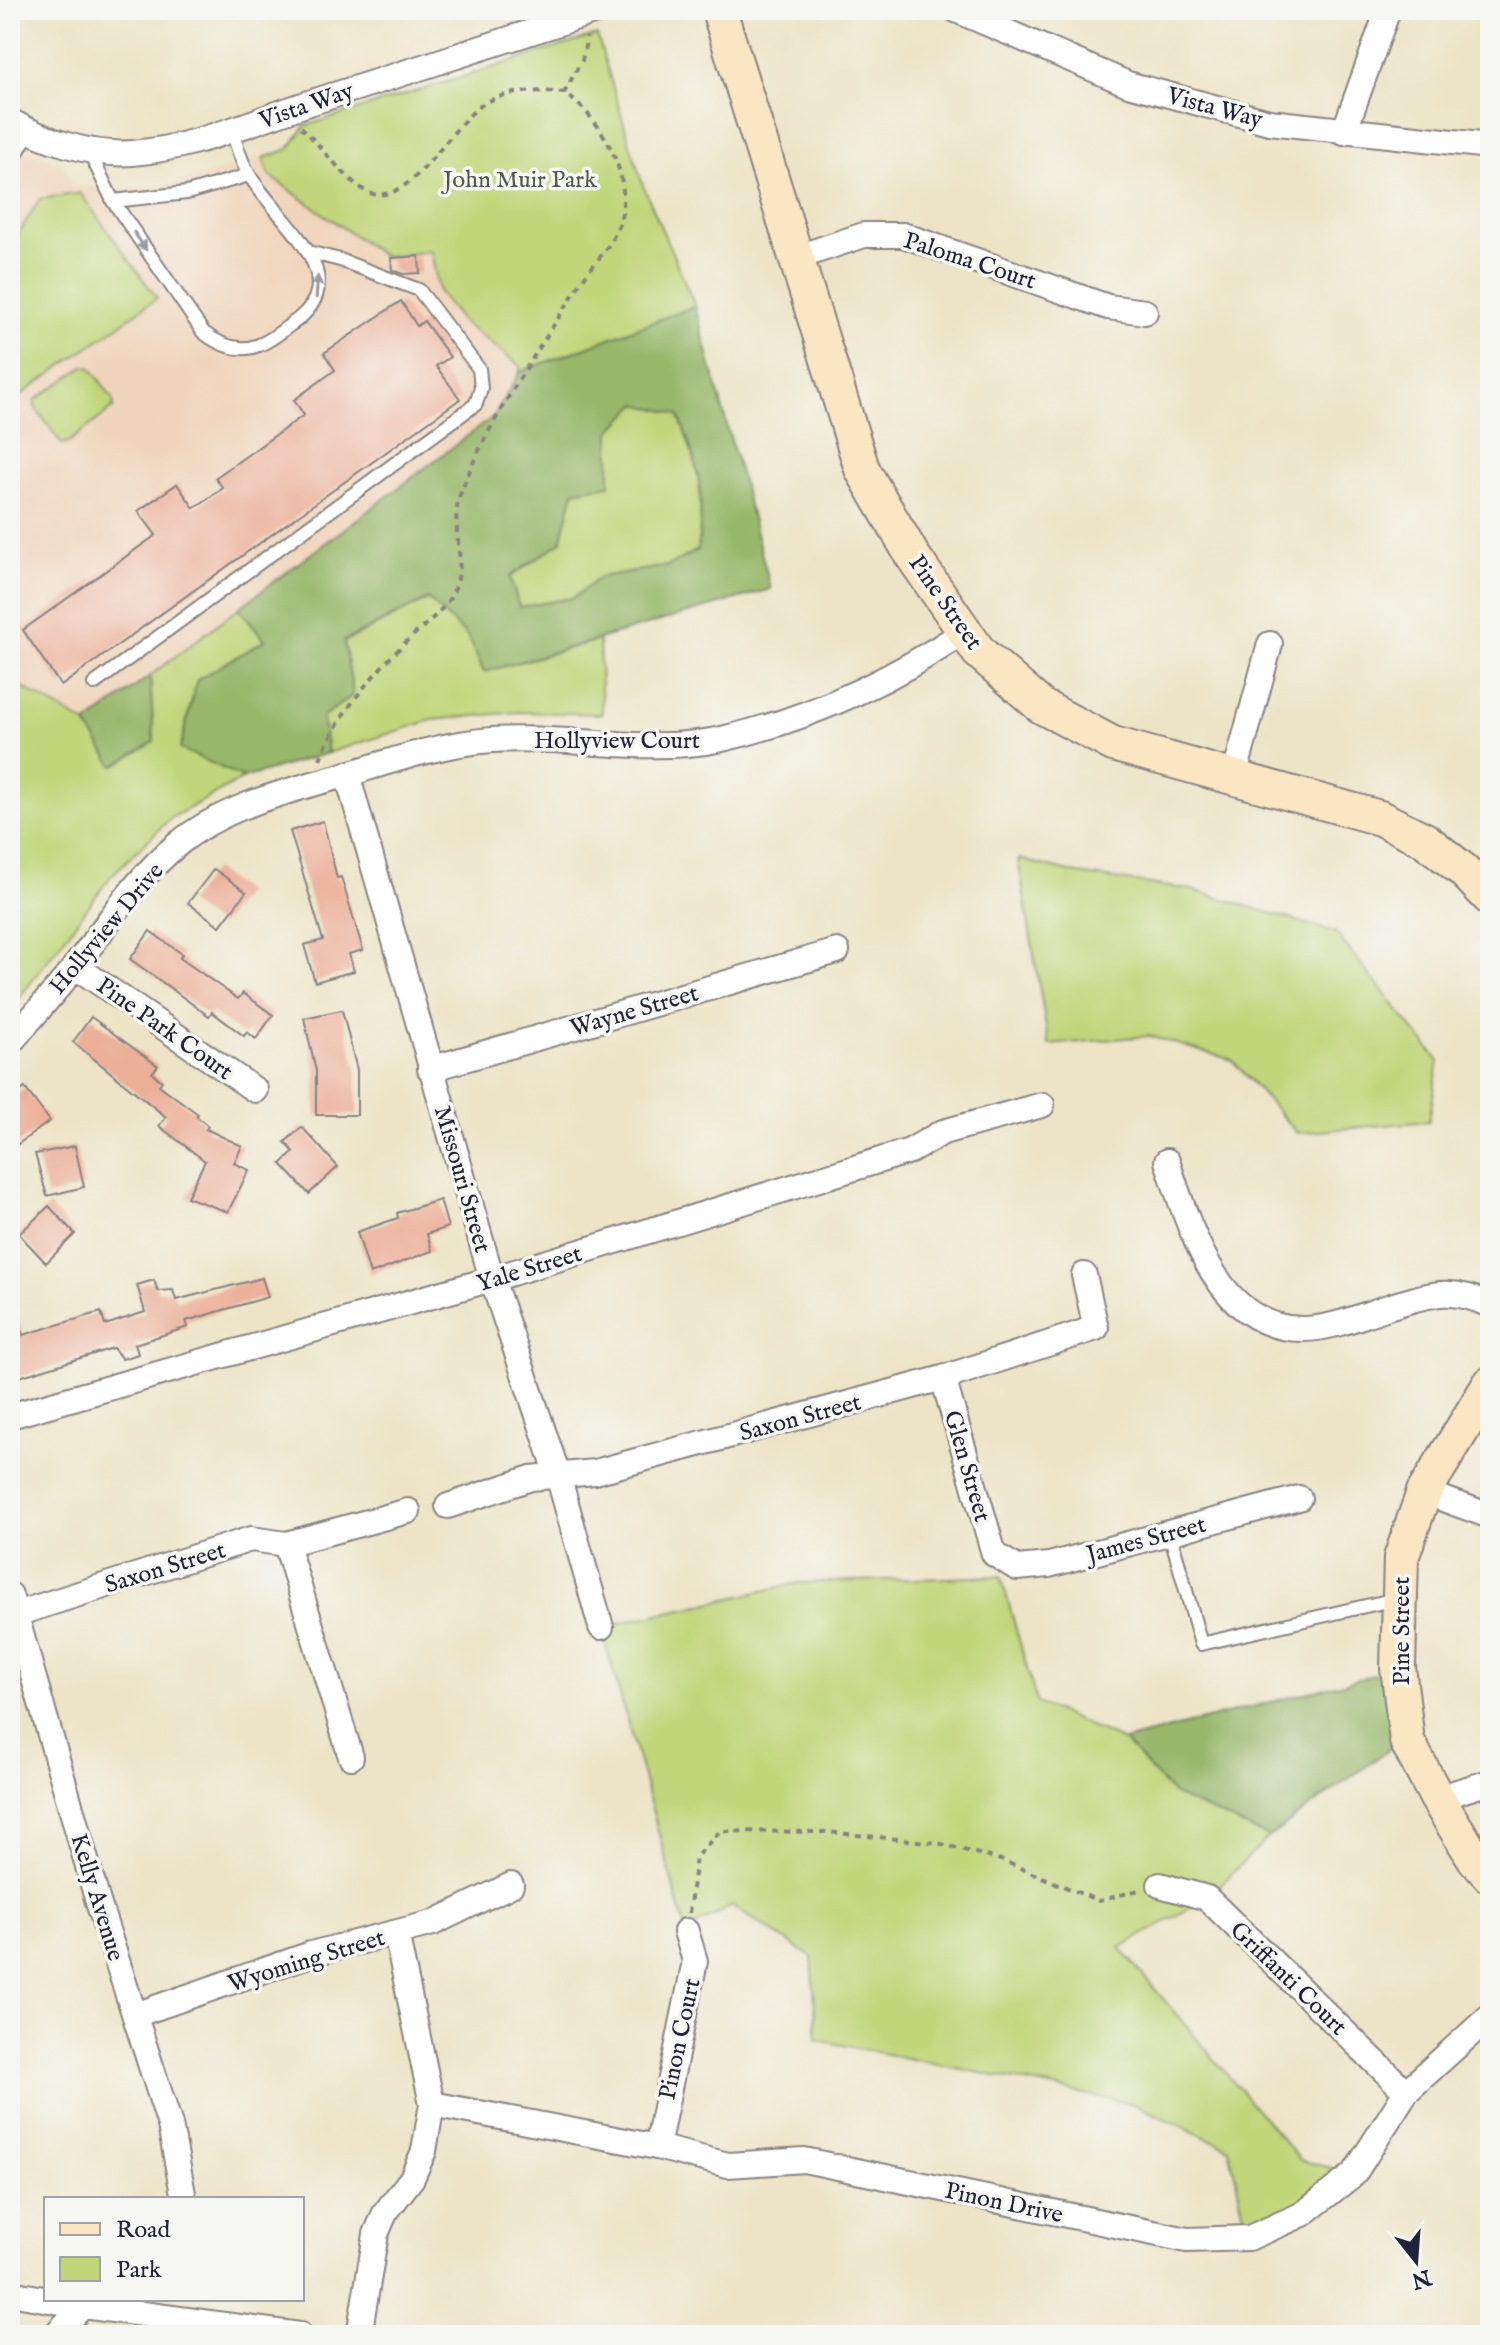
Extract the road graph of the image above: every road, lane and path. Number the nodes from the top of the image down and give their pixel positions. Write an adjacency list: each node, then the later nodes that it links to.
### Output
1 (599, 10): 8 (street, Vista Way)
2 (719, 10): 16 (street, Pine Street)
3 (956, 10): 9 (street, Vista Way)
4 (1388, 10): 9 (street)
5 (587, 33): 6 (path)
6 (564, 93)
7 (19, 126): 11 (street, Vista Way); 12 (lane)
8 (232, 131): 11 (street, Vista Way); 13 (lane)
9 (1344, 132): 10 (street, Vista Way)
10 (1490, 146)
11 (88, 149): 14 (lane)
12 (10, 165)
13 (249, 175): 14 (lane); 15 (lane)
14 (113, 201): 15 (lane, one-way to 15)
15 (308, 252): 20 (lane)
16 (795, 258): 17 (street, Paloma Court); 18 (street, Pine Street)
17 (1145, 312)
18 (964, 632): 21 (street, Hollyview Court); 22 (street, Pine Street)
19 (1270, 644): 22 (street)
20 (94, 684)
21 (347, 774): 25 (street, Hollyview Drive); 27 (street, Missouri Street)
22 (1234, 777): 23 (street, Pine Street)
23 (1490, 898)
24 (837, 951): 27 (street, Wayne Street)
25 (75, 966): 26 (street, Hollyview Drive); 28 (street, Pine Park Court)
26 (10, 1043)
27 (430, 1069): 32 (street, Missouri Street)
28 (255, 1090)
29 (1042, 1105): 32 (street, Yale Street)
30 (1167, 1161): 33 (street)
31 (1084, 1275): 34 (street, Saxon Street)
32 (492, 1279): 36 (street, Yale Street); 37 (street, Missouri Street)
33 (1490, 1305)
34 (943, 1378): 37 (street, Saxon Street); 45 (street, Glen Street)
35 (1490, 1384): 38 (street, Pine Street)
36 (10, 1416)
37 (558, 1475): 40 (street, Saxon Street); 48 (street, Missouri Street)
38 (1424, 1492): 42 (street); 46 (street, Pine Street)
39 (1299, 1498): 43 (street, James Street)
40 (448, 1506)
41 (408, 1511): 44 (street, Saxon Street)
42 (1490, 1516)
43 (1170, 1533): 45 (street, James Street); 46 (lane)
44 (286, 1544): 47 (street, Saxon Street); 49 (street)
45 (994, 1554)
46 (1399, 1599): 51 (street, Pine Street)
47 (13, 1604): 57 (street, Kelly Avenue)
48 (601, 1627)
49 (351, 1757)
50 (1490, 1782): 51 (street)
51 (1437, 1798): 52 (street, Pine Street)
52 (1490, 1876)
53 (511, 1885): 56 (street)
54 (1160, 1885): 55 (path); 59 (street, Griffanti Court)
55 (686, 1931): 61 (street, Pinon Court)
56 (396, 1933): 57 (street, Wyoming Street); 60 (street, Wyoming Street)
57 (135, 2015): 62 (street, Kelly Avenue)
58 (1490, 2016): 59 (street, Pinon Drive)
59 (1406, 2092): 61 (street, Pinon Drive)
60 (432, 2104): 61 (street, Pinon Drive); 70 (street, Wyoming Street)
61 (657, 2147)
62 (184, 2197)
63 (10, 2293): 64 (street)
64 (44, 2299)
65 (55, 2301): 66 (street)
66 (83, 2306): 67 (street); 68 (street)
67 (168, 2308): 69 (street)
68 (55, 2335)
69 (300, 2335)
70 (359, 2335)

